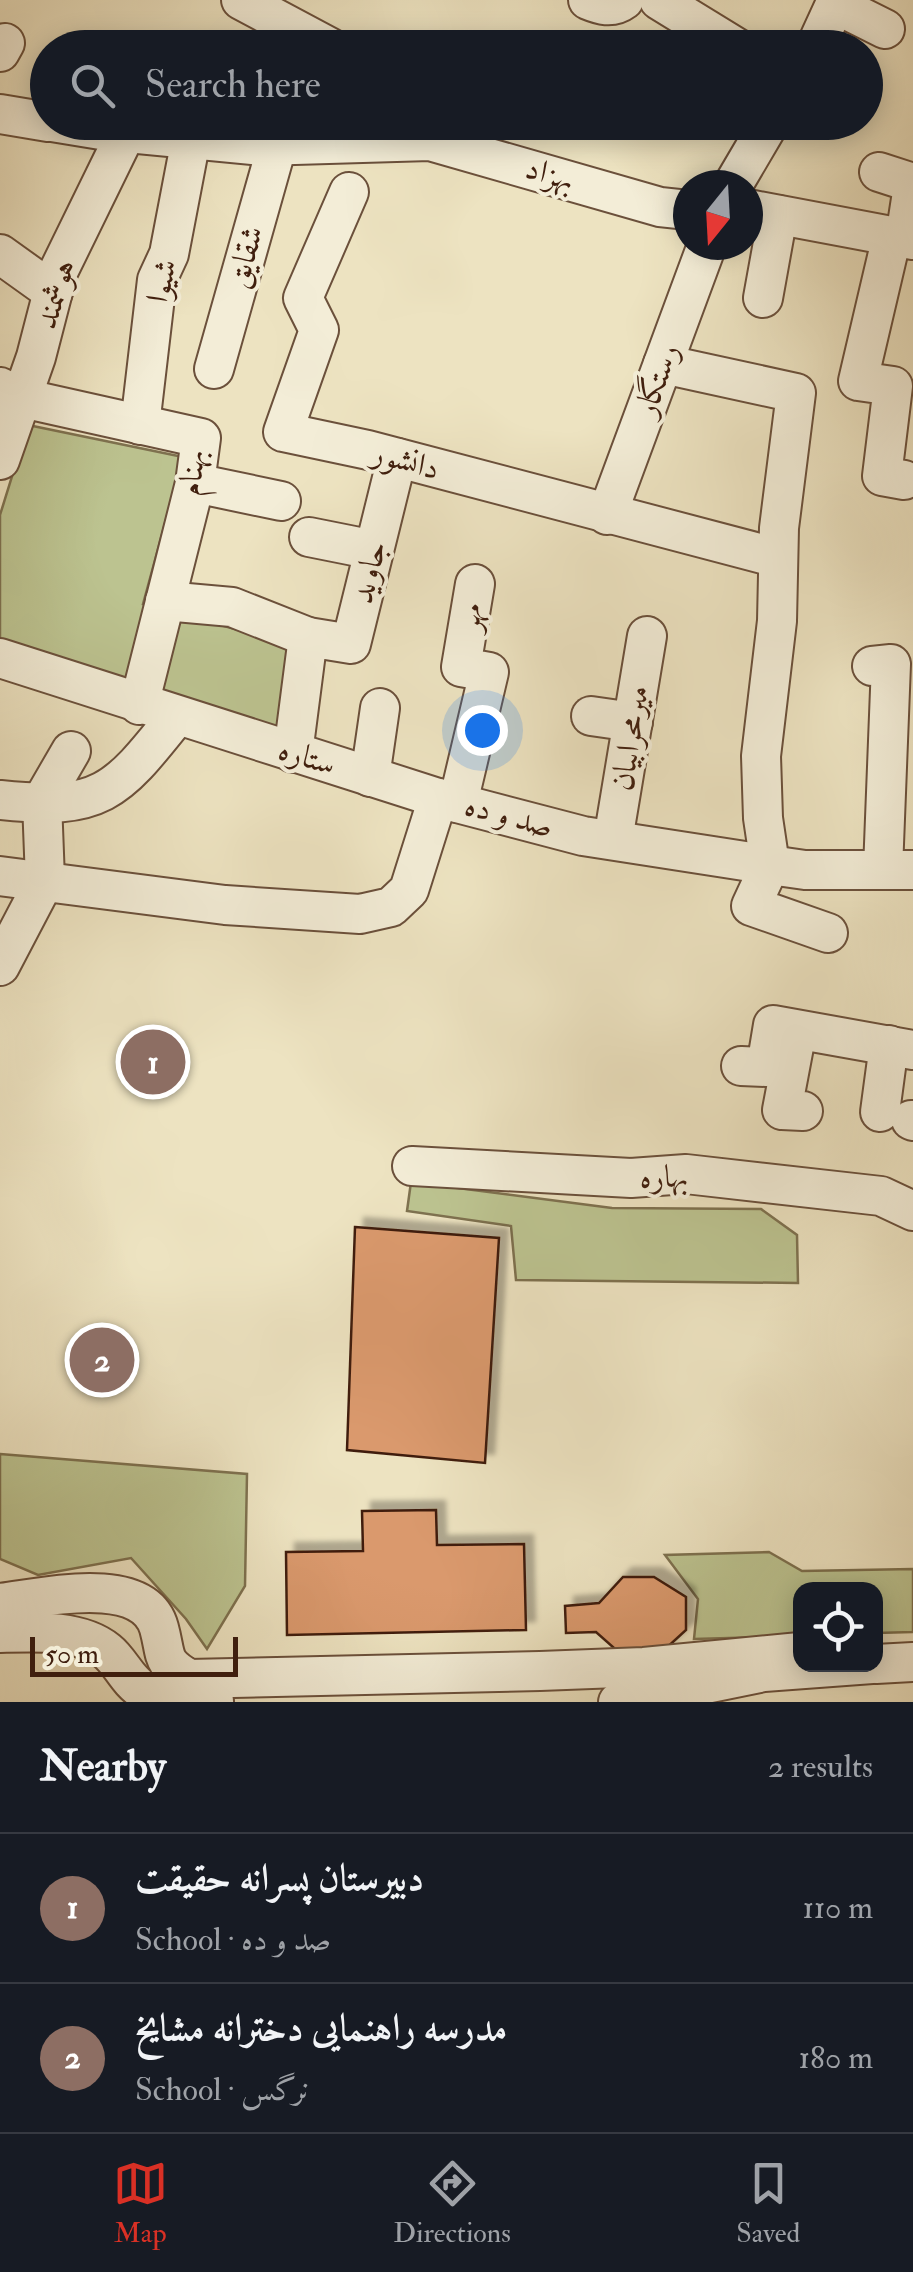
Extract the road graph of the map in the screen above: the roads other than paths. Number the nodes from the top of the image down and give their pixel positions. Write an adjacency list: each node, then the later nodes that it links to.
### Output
1 (240, 0): 7 (street)
2 (588, 0): 3 (street)
3 (624, 0)
4 (659, 0): 8 (street)
5 (836, 2): 6 (street); 9 (street)
6 (885, 29)
7 (272, 30)
8 (708, 30)
9 (823, 30)
10 (0, 114): 11 (street, بهزاد)
11 (30, 119)
12 (123, 140): 28 (street, هوشمند)
13 (196, 140): 33 (street, شیوا)
14 (245, 140): 18 (street, بهزاد)
15 (339, 140): 18 (street, بهزاد)
16 (429, 140): 22 (street, بهزاد)
17 (760, 140): 19 (street)
18 (277, 146): 31 (street, شقایق)
19 (743, 170)
20 (902, 180): 24 (street)
21 (349, 192): 35 (street, دانشور)
22 (673, 208)
23 (763, 212): 24 (street)
24 (903, 238): 34 (street)
25 (0, 254): 28 (street)
26 (701, 260): 30 (street, رستگار)
27 (763, 260): 29 (street)
28 (52, 292): 32 (street, هوشمند)
29 (763, 298)
30 (662, 364): 40 (street, رستگار); 43 (street)
31 (214, 371)
32 (11, 392): 33 (street, بهنام); 36 (street, هوشمند)
33 (140, 424): 38 (street, بهنام)
34 (900, 436): 37 (street)
35 (396, 458): 40 (street, دانشور); 42 (street, جاوید)
36 (0, 460)
37 (904, 480)
38 (196, 483): 39 (street); 45 (street, بهنام)
39 (282, 501)
40 (606, 515): 43 (street, دانشور)
41 (308, 536): 42 (street)
42 (374, 550): 47 (street, جاوید)
43 (778, 558): 62 (street)
44 (475, 584): 59 (street, مهر)
45 (165, 602): 47 (street, جاوید); 50 (street, بهنام)
46 (647, 636): 54 (street, میرمحرابیان)
47 (308, 637): 56 (street)
48 (0, 658): 50 (street, ستاره)
49 (872, 666): 63 (street)
50 (138, 705): 53 (street, ستاره)
51 (380, 708): 57 (street)
52 (591, 716): 54 (street)
53 (176, 717): 56 (street, ستاره); 60 (street)
54 (633, 722): 61 (street, میرمحرابیان)
55 (71, 751): 60 (street)
56 (293, 754): 57 (street, ستاره)
57 (370, 777): 59 (street, ستاره)
58 (0, 800): 60 (street)
59 (448, 800): 61 (street, صد و ده); 65 (street, صد و ده)
60 (42, 801): 65 (street)
61 (614, 840): 62 (street, صد و ده)
62 (770, 865): 63 (street, صد و ده); 66 (street)
63 (898, 870)
64 (0, 876): 65 (street, صد و ده)
65 (45, 880): 67 (street)
66 (828, 933)
67 (0, 966)
68 (785, 1026): 69 (street); 70 (street); 71 (street)
69 (901, 1047): 72 (street)
70 (741, 1066)
71 (803, 1111)
72 (901, 1118)
73 (412, 1166): 74 (street, بهاره)
74 (913, 1211)
75 (0, 1603): 79 (street)
76 (0, 1633): 83 (street)
77 (913, 1644): 78 (street)
78 (883, 1646)
79 (793, 1653)
80 (913, 1662): 81 (street)
81 (883, 1664)
82 (793, 1670): 86 (street)
83 (124, 1687): 84 (street)
84 (225, 1702): 85 (street)
85 (267, 1702)
86 (618, 1702)

